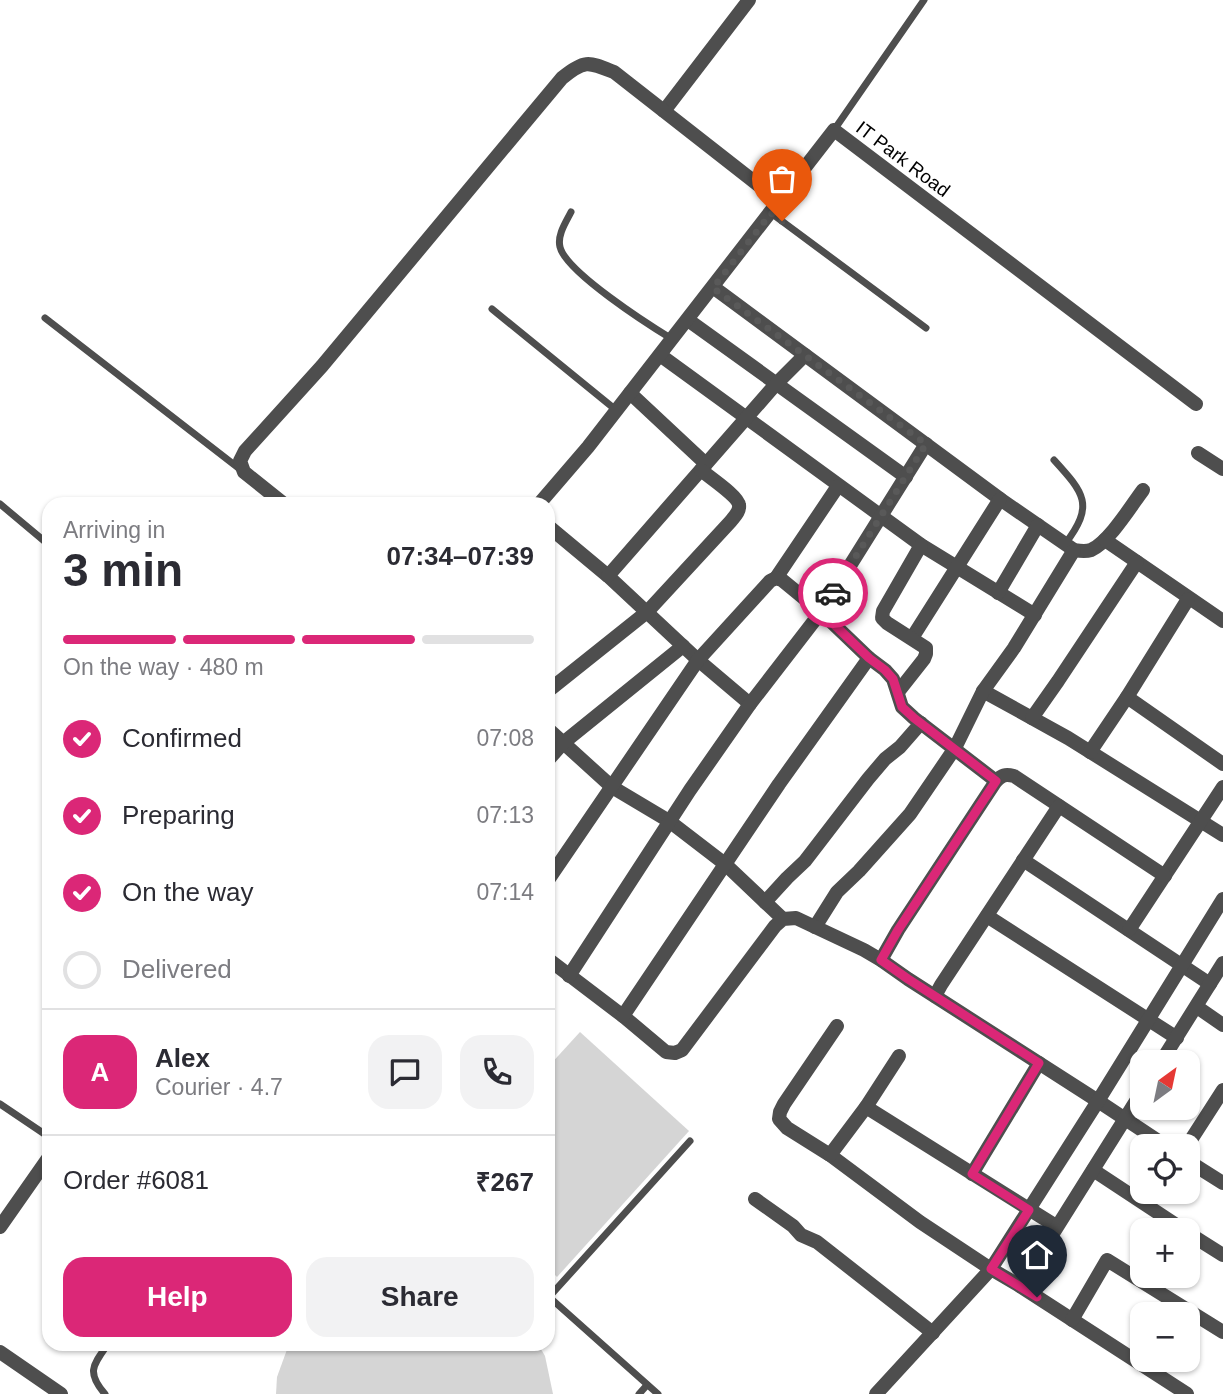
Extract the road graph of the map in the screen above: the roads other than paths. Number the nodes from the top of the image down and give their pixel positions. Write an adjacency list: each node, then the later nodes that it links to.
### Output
1 (749, 0): 3 (street)
2 (924, 0): 4 (lane)
3 (664, 111): 5 (street); 25 (street)
4 (834, 131): 5 (street, IT Park Road); 17 (street, IT Park Road)
5 (775, 207): 7 (street, IT Park Road); 11 (lane)
6 (571, 212): 12 (lane)
7 (713, 288): 10 (street, IT Park Road); 14 (street)
8 (492, 309): 18 (lane)
9 (45, 318): 25 (lane)
10 (688, 320): 12 (street, IT Park Road); 15 (street)
11 (926, 328)
12 (672, 339): 13 (street, IT Park Road)
13 (660, 355): 16 (street, IT Park Road); 19 (street)
14 (805, 355): 15 (street); 20 (street)
15 (776, 383): 19 (street); 26 (street)
16 (630, 393): 18 (street, IT Park Road); 23 (street)
17 (1196, 404)
18 (617, 410): 30 (street, IT Park Road)
19 (746, 418): 23 (street); 27 (street)
20 (926, 444): 26 (street); 31 (street)
21 (1198, 453): 24 (street)
22 (1054, 460): 39 (lane)
23 (704, 467): 42 (street); 46 (street)
24 (1223, 469)
25 (244, 472): 29 (street)
26 (906, 477): 33 (street)
27 (838, 486): 33 (street); 43 (street)
28 (1143, 490): 37 (street)
29 (275, 497)
30 (545, 497)
31 (1000, 499): 34 (street); 41 (street)
32 (0, 504): 36 (lane)
33 (881, 517): 38 (street); 47 (street)
34 (1038, 525): 39 (street); 44 (street)
35 (555, 532): 42 (street)
36 (42, 539)
37 (1105, 540): 39 (street); 40 (street)
38 (921, 545): 41 (street); 50 (street)
39 (1070, 547): 48 (street)
40 (1137, 562): 45 (street); 59 (street)
41 (957, 567): 44 (street); 50 (street)
42 (608, 576): 46 (street)
43 (776, 578): 47 (street); 53 (street)
44 (999, 593): 48 (street)
45 (1188, 598): 49 (street); 57 (street)
46 (647, 612): 51 (street); 54 (street)
47 (821, 612): 52 (street); 58 (street)
48 (1035, 615): 55 (street)
49 (1223, 621)
50 (912, 638): 56 (street)
51 (683, 646): 53 (street); 62 (street)
52 (869, 658): 56 (street); 75 (street)
53 (698, 660): 58 (street); 68 (street)
54 (555, 685)
55 (983, 691): 59 (street); 63 (street)
56 (898, 692): 60 (street)
57 (1127, 697): 65 (street); 66 (street)
58 (750, 704): 71 (street)
59 (1032, 718): 65 (street)
60 (920, 723): 63 (street); 79 (street)
61 (555, 736): 62 (street)
62 (563, 743): 64 (street); 68 (street)
63 (955, 748): 67 (street); 82 (street)
64 (555, 752)
65 (1090, 752): 72 (street)
66 (1223, 764)
67 (996, 781): 70 (street); 84 (street)
68 (612, 787): 71 (street); 76 (street)
69 (1223, 787): 72 (street)
70 (1059, 806): 74 (street); 77 (street)
71 (669, 821): 75 (street); 88 (street)
72 (1200, 821): 73 (street); 77 (street)
73 (1223, 835)
74 (1023, 860): 80 (street); 83 (street)
75 (725, 864): 79 (street); 92 (street)
76 (555, 870)
77 (1165, 876): 83 (street)
78 (1223, 900): 87 (street)
79 (765, 902): 81 (street)
80 (987, 916): 90 (street); 93 (street)
81 (783, 919): 82 (street); 92 (street)
82 (815, 927): 84 (street)
83 (1129, 930): 87 (street)
84 (881, 960): 90 (street)
85 (1223, 963): 89 (street)
86 (555, 965): 88 (street)
87 (1182, 966): 89 (street); 93 (street)
88 (569, 976): 92 (street)
89 (1210, 984): 91 (street)
90 (936, 996): 99 (street)
91 (1196, 1007): 94 (street); 96 (street)
92 (623, 1016)
93 (1149, 1020): 96 (street); 101 (street)
94 (1223, 1025)
95 (837, 1026): 110 (street)
96 (1177, 1038): 97 (street)
97 (1169, 1050)
98 (899, 1056): 103 (street)
99 (1039, 1063): 101 (street); 114 (street)
100 (1221, 1098): 108 (street)
101 (1098, 1101): 105 (street); 117 (street)
102 (0, 1104): 106 (lane)
103 (866, 1107): 110 (street); 114 (street)
104 (1130, 1110): 105 (street)
105 (1124, 1119): 107 (street); 113 (street)
106 (42, 1132)
107 (1147, 1134)
108 (1196, 1134)
109 (690, 1141): 125 (lane)
110 (830, 1155): 123 (street)
111 (42, 1167): 120 (street)
112 (1200, 1169): 115 (street)
113 (1093, 1170): 118 (street); 119 (street)
114 (972, 1174): 117 (street)
115 (1223, 1184)
116 (755, 1199): 129 (street)
117 (1029, 1210): 119 (street); 123 (street)
118 (1166, 1218)
119 (1056, 1226): 124 (street)
120 (0, 1227)
121 (1200, 1240): 122 (street)
122 (1223, 1255)
123 (991, 1269): 124 (street); 129 (street)
124 (1020, 1286): 127 (street)
125 (555, 1289)
126 (555, 1303): 132 (lane)
127 (1072, 1320): 128 (street); 138 (street)
128 (1223, 1332)
129 (933, 1333): 133 (street)
130 (103, 1351): 135 (lane)
131 (0, 1352): 134 (street)
132 (647, 1385): 136 (lane); 137 (lane)
133 (879, 1393)
134 (61, 1394)
135 (105, 1394)
136 (639, 1394)
137 (658, 1394)
138 (1187, 1394)

